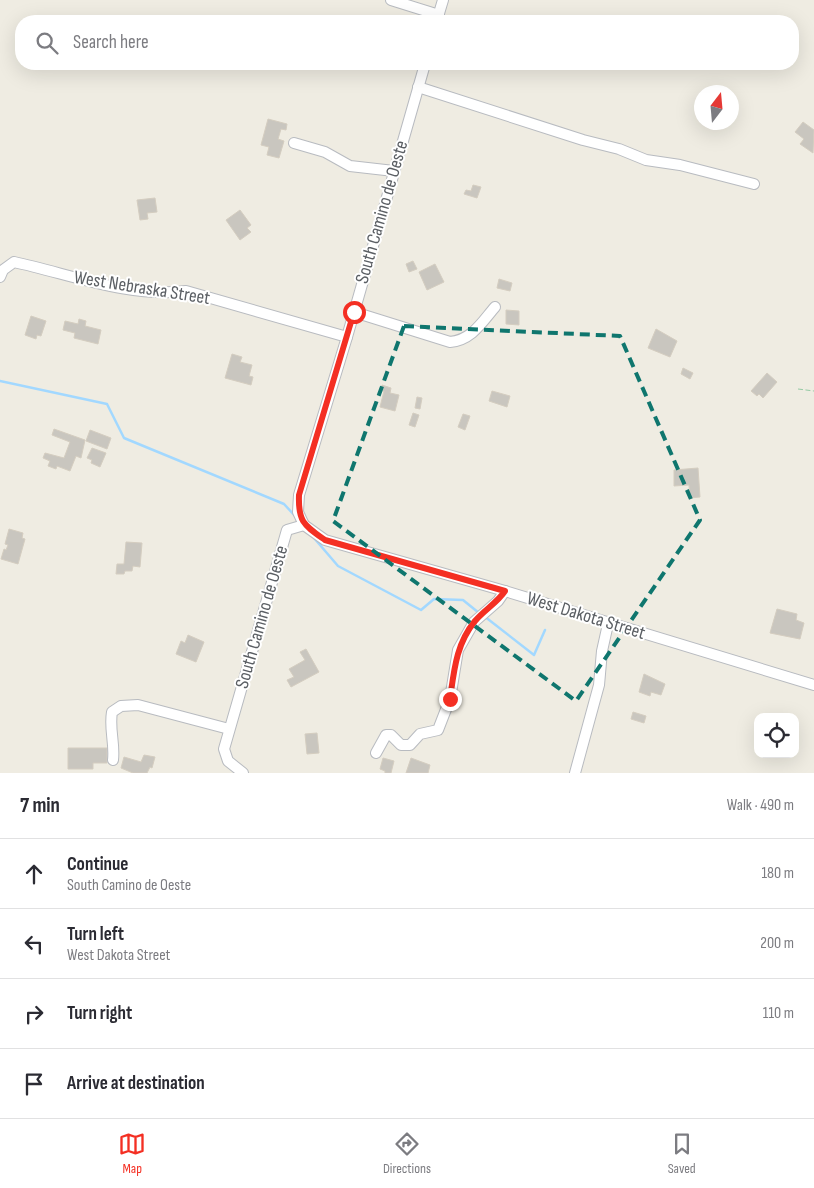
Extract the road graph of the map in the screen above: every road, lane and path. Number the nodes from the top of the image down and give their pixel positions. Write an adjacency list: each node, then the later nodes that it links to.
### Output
1 (391, 0): 3 (street)
2 (443, 0): 4 (street)
3 (430, 15)
4 (439, 15)
5 (422, 70): 6 (street, South Camino de Oeste)
6 (418, 87): 8 (street, South Camino de Oeste); 9 (street)
7 (294, 144): 8 (street)
8 (394, 171): 12 (street, South Camino de Oeste)
9 (754, 184)
10 (0, 277): 13 (street, West Nebraska Street)
11 (495, 307): 12 (street)
12 (354, 312): 13 (street, South Camino de Oeste)
13 (347, 337): 16 (street, South Camino de Oeste)
14 (798, 389): 15 (path)
15 (814, 391)
16 (304, 526): 17 (street, West Dakota Street); 20 (street, South Camino de Oeste)
17 (505, 591): 18 (street, West Dakota Street); 21 (street)
18 (608, 624): 19 (street, West Dakota Street); 24 (street)
19 (814, 685)
20 (229, 729): 22 (street); 23 (street, South Camino de Oeste)
21 (376, 753)
22 (114, 760)
23 (243, 773)
24 (575, 773)

